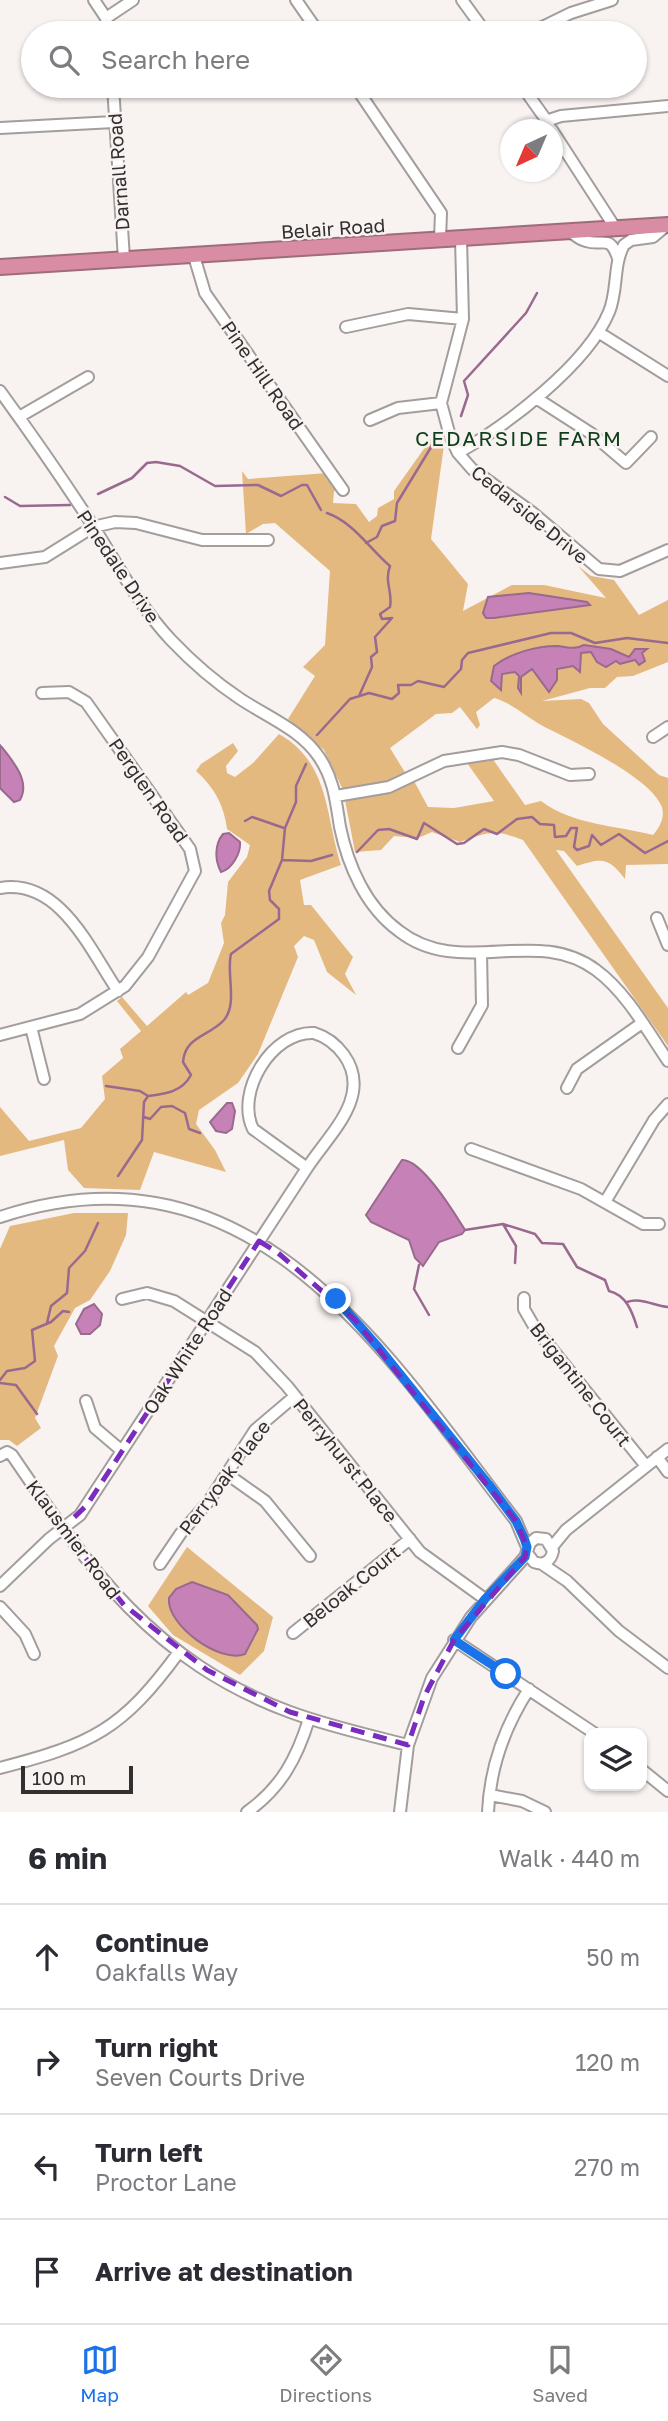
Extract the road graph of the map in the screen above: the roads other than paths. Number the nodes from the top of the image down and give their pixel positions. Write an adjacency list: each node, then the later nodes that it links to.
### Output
1 (94, 0): 6 (street)
2 (132, 0): 6 (street)
3 (296, 0): 8 (street)
4 (462, 0): 9 (street)
5 (612, 0): 10 (street)
6 (106, 18): 7 (street)
7 (107, 21)
8 (311, 21)
9 (477, 21)
10 (555, 21)
11 (113, 98): 17 (street, Darnall Road)
12 (363, 98): 24 (street)
13 (530, 98): 15 (street)
14 (668, 106): 16 (street)
15 (545, 119)
16 (558, 119)
17 (114, 122): 18 (street); 26 (street, Darnall Road)
18 (0, 128)
19 (563, 147): 21 (street)
20 (667, 225): 21 (highway, Belair Road); 27 (street)
21 (616, 229): 22 (highway, Belair Road)
22 (570, 232): 23 (highway, Belair Road); 27 (street)
23 (461, 238): 24 (highway, Belair Road); 29 (street, Cedarside Drive)
24 (440, 239): 25 (highway, Belair Road)
25 (194, 256): 26 (highway, Belair Road); 41 (street, Pine Hill Road)
26 (124, 259): 28 (highway, Belair Road)
27 (619, 261): 31 (street)
28 (0, 267)
29 (463, 319): 30 (street); 36 (street, Cedarside Drive)
30 (346, 327)
31 (598, 331): 32 (street); 35 (street)
32 (668, 376)
33 (88, 377): 37 (street)
34 (0, 391): 37 (street, Pinedale Drive)
35 (536, 398): 39 (street); 40 (street)
36 (442, 403): 38 (street); 40 (street, Cedarside Drive)
37 (19, 417): 42 (street, Pinedale Drive)
38 (370, 421)
39 (651, 437)
40 (458, 453): 44 (street, Cedarside Drive)
41 (343, 490)
42 (93, 527): 43 (street); 45 (street); 50 (street, Pinedale Drive)
43 (268, 540)
44 (668, 550)
45 (0, 563)
46 (42, 692): 55 (street, Perglen Road)
47 (668, 727): 48 (street)
48 (653, 737)
49 (589, 774): 50 (street)
50 (336, 796): 54 (street, Pinedale Drive)
51 (0, 888): 55 (street)
52 (657, 918): 53 (street)
53 (668, 945)
54 (481, 953): 56 (street, Pinedale Drive); 59 (street)
55 (118, 991): 57 (street, Perglen Road)
56 (642, 1023): 60 (street, Pinedale Drive); 62 (street)
57 (31, 1027): 58 (street, Perglen Road); 61 (street)
58 (0, 1035)
59 (458, 1048)
60 (668, 1061)
61 (44, 1079)
62 (567, 1088)
63 (668, 1104): 66 (street)
64 (471, 1149): 66 (street)
65 (307, 1168): 65 (street, Oak White Road); 69 (street, Oak White Road)
66 (605, 1202): 68 (street)
67 (0, 1217): 69 (street)
68 (659, 1224)
69 (259, 1241): 72 (street, Oak White Road); 82 (street)
70 (122, 1298): 72 (street, Perryhurst Place)
71 (524, 1298): 79 (street, Brigantine Court)
72 (207, 1321): 73 (street, Perryhurst Place); 76 (street, Oak White Road)
73 (295, 1396): 81 (street, Perryoak Place); 84 (street, Perryhurst Place)
74 (86, 1401): 76 (street)
75 (668, 1449): 78 (street)
76 (122, 1451): 83 (street, Oak White Road)
77 (4, 1454): 83 (street, Klausmier Road)
78 (657, 1457): 79 (street); 80 (street)
79 (646, 1466): 85 (street)
80 (668, 1472)
81 (227, 1474): 86 (street); 88 (street, Perryoak Place)
82 (516, 1521): 85 (street); 87 (street)
83 (62, 1529): 90 (street, Oak White Road); 95 (street, Klausmier Road)
84 (410, 1539): 91 (street, Perryhurst Place); 93 (street, Beloak Court)
85 (548, 1544): 87 (street); 87 (street); 89 (street)
86 (310, 1556)
87 (533, 1556): 89 (street); 91 (street)
88 (160, 1564)
89 (567, 1581): 97 (street)
90 (0, 1586)
91 (485, 1599): 94 (street)
92 (0, 1607): 96 (street)
93 (293, 1633)
94 (454, 1640): 98 (street); 101 (street)
95 (179, 1651): 99 (street, Klausmier Road); 102 (street)
96 (34, 1654)
97 (668, 1668)
98 (529, 1689): 100 (street); 105 (street)
99 (309, 1719): 101 (street, Klausmier Road); 106 (street)
100 (587, 1728)
101 (408, 1745): 107 (street)
102 (0, 1768)
103 (647, 1774): 104 (street)
104 (668, 1791)
105 (490, 1795): 108 (street); 109 (street)
106 (247, 1812)
107 (400, 1812)
108 (488, 1812)
109 (545, 1812)

